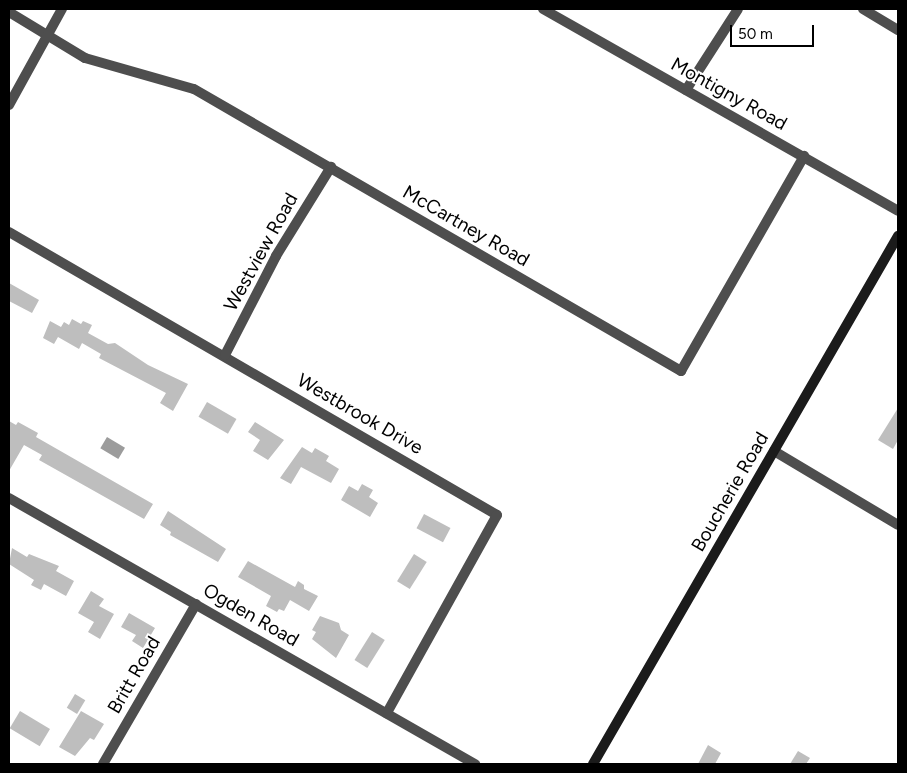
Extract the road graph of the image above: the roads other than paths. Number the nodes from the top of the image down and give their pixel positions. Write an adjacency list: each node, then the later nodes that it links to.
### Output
1 (62, 9): 8 (street)
2 (543, 9): 6 (street, Montigny Road)
3 (738, 9): 9 (street)
4 (863, 9): 7 (street)
5 (9, 12): 8 (street, McCartney Road)
6 (559, 13): 9 (street, Montigny Road)
7 (898, 30)
8 (46, 36): 10 (street); 12 (street, McCartney Road)
9 (686, 90): 11 (street, Montigny Road)
10 (9, 105)
11 (804, 156): 12 (street, McCartney Road); 13 (street, Montigny Road)
12 (330, 167): 16 (street, Westview Road)
13 (898, 211)
14 (9, 232): 16 (street, Westbrook Drive)
15 (898, 236): 17 (main road, Boucherie Road)
16 (224, 355): 21 (street, Westbrook Drive)
17 (774, 451): 19 (street); 24 (main road, Boucherie Road)
18 (9, 498): 20 (street, Ogden Road)
19 (898, 525)
20 (196, 604): 21 (street, Ogden Road); 22 (street, Britt Road)
21 (387, 713): 23 (street, Ogden Road)
22 (103, 764)
23 (475, 764)
24 (593, 764)

